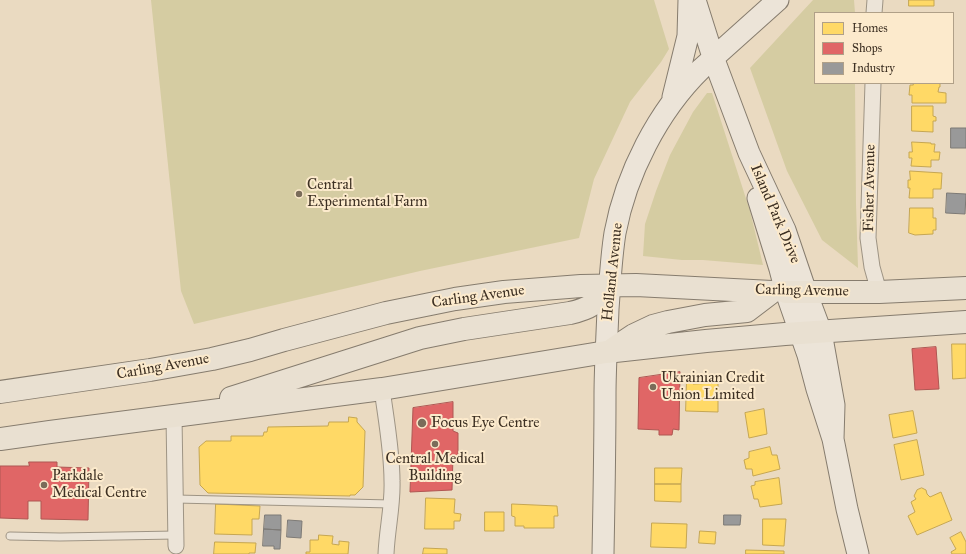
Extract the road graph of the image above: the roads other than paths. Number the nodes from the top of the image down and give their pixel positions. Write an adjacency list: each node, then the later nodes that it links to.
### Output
1 (689, 0): 8 (main road)
2 (695, 0): 6 (main road, Island Park Drive)
3 (778, 0): 6 (main road, Holland Avenue)
4 (875, 0): 5 (street)
5 (874, 12)
6 (713, 57): 8 (main road, Holland Avenue); 11 (main road, Island Park Drive)
7 (873, 84): 12 (street, Fisher Avenue)
8 (671, 103): 9 (main road, Holland Avenue)
9 (610, 286): 11 (main road, Carling Avenue); 15 (main road, Holland Avenue); 17 (main road, Carling Avenue); 18 (main road)
10 (966, 288): 12 (main road, Carling Avenue)
11 (788, 292): 12 (main road, Carling Avenue); 14 (main road, Island Park Drive); 15 (main road)
12 (879, 292)
13 (966, 322): 14 (main road)
14 (811, 333): 15 (main road); 24 (main road, Island Park Drive)
15 (606, 352): 16 (main road); 26 (main road, Holland Avenue)
16 (382, 389): 18 (main road); 21 (street)
17 (0, 392)
18 (174, 416): 19 (main road); 20 (street)
19 (0, 439)
20 (176, 499): 21 (lane); 23 (street)
21 (391, 501): 25 (street)
22 (10, 536): 23 (lane)
23 (176, 540)
24 (854, 553)
25 (386, 554)
26 (603, 554)

